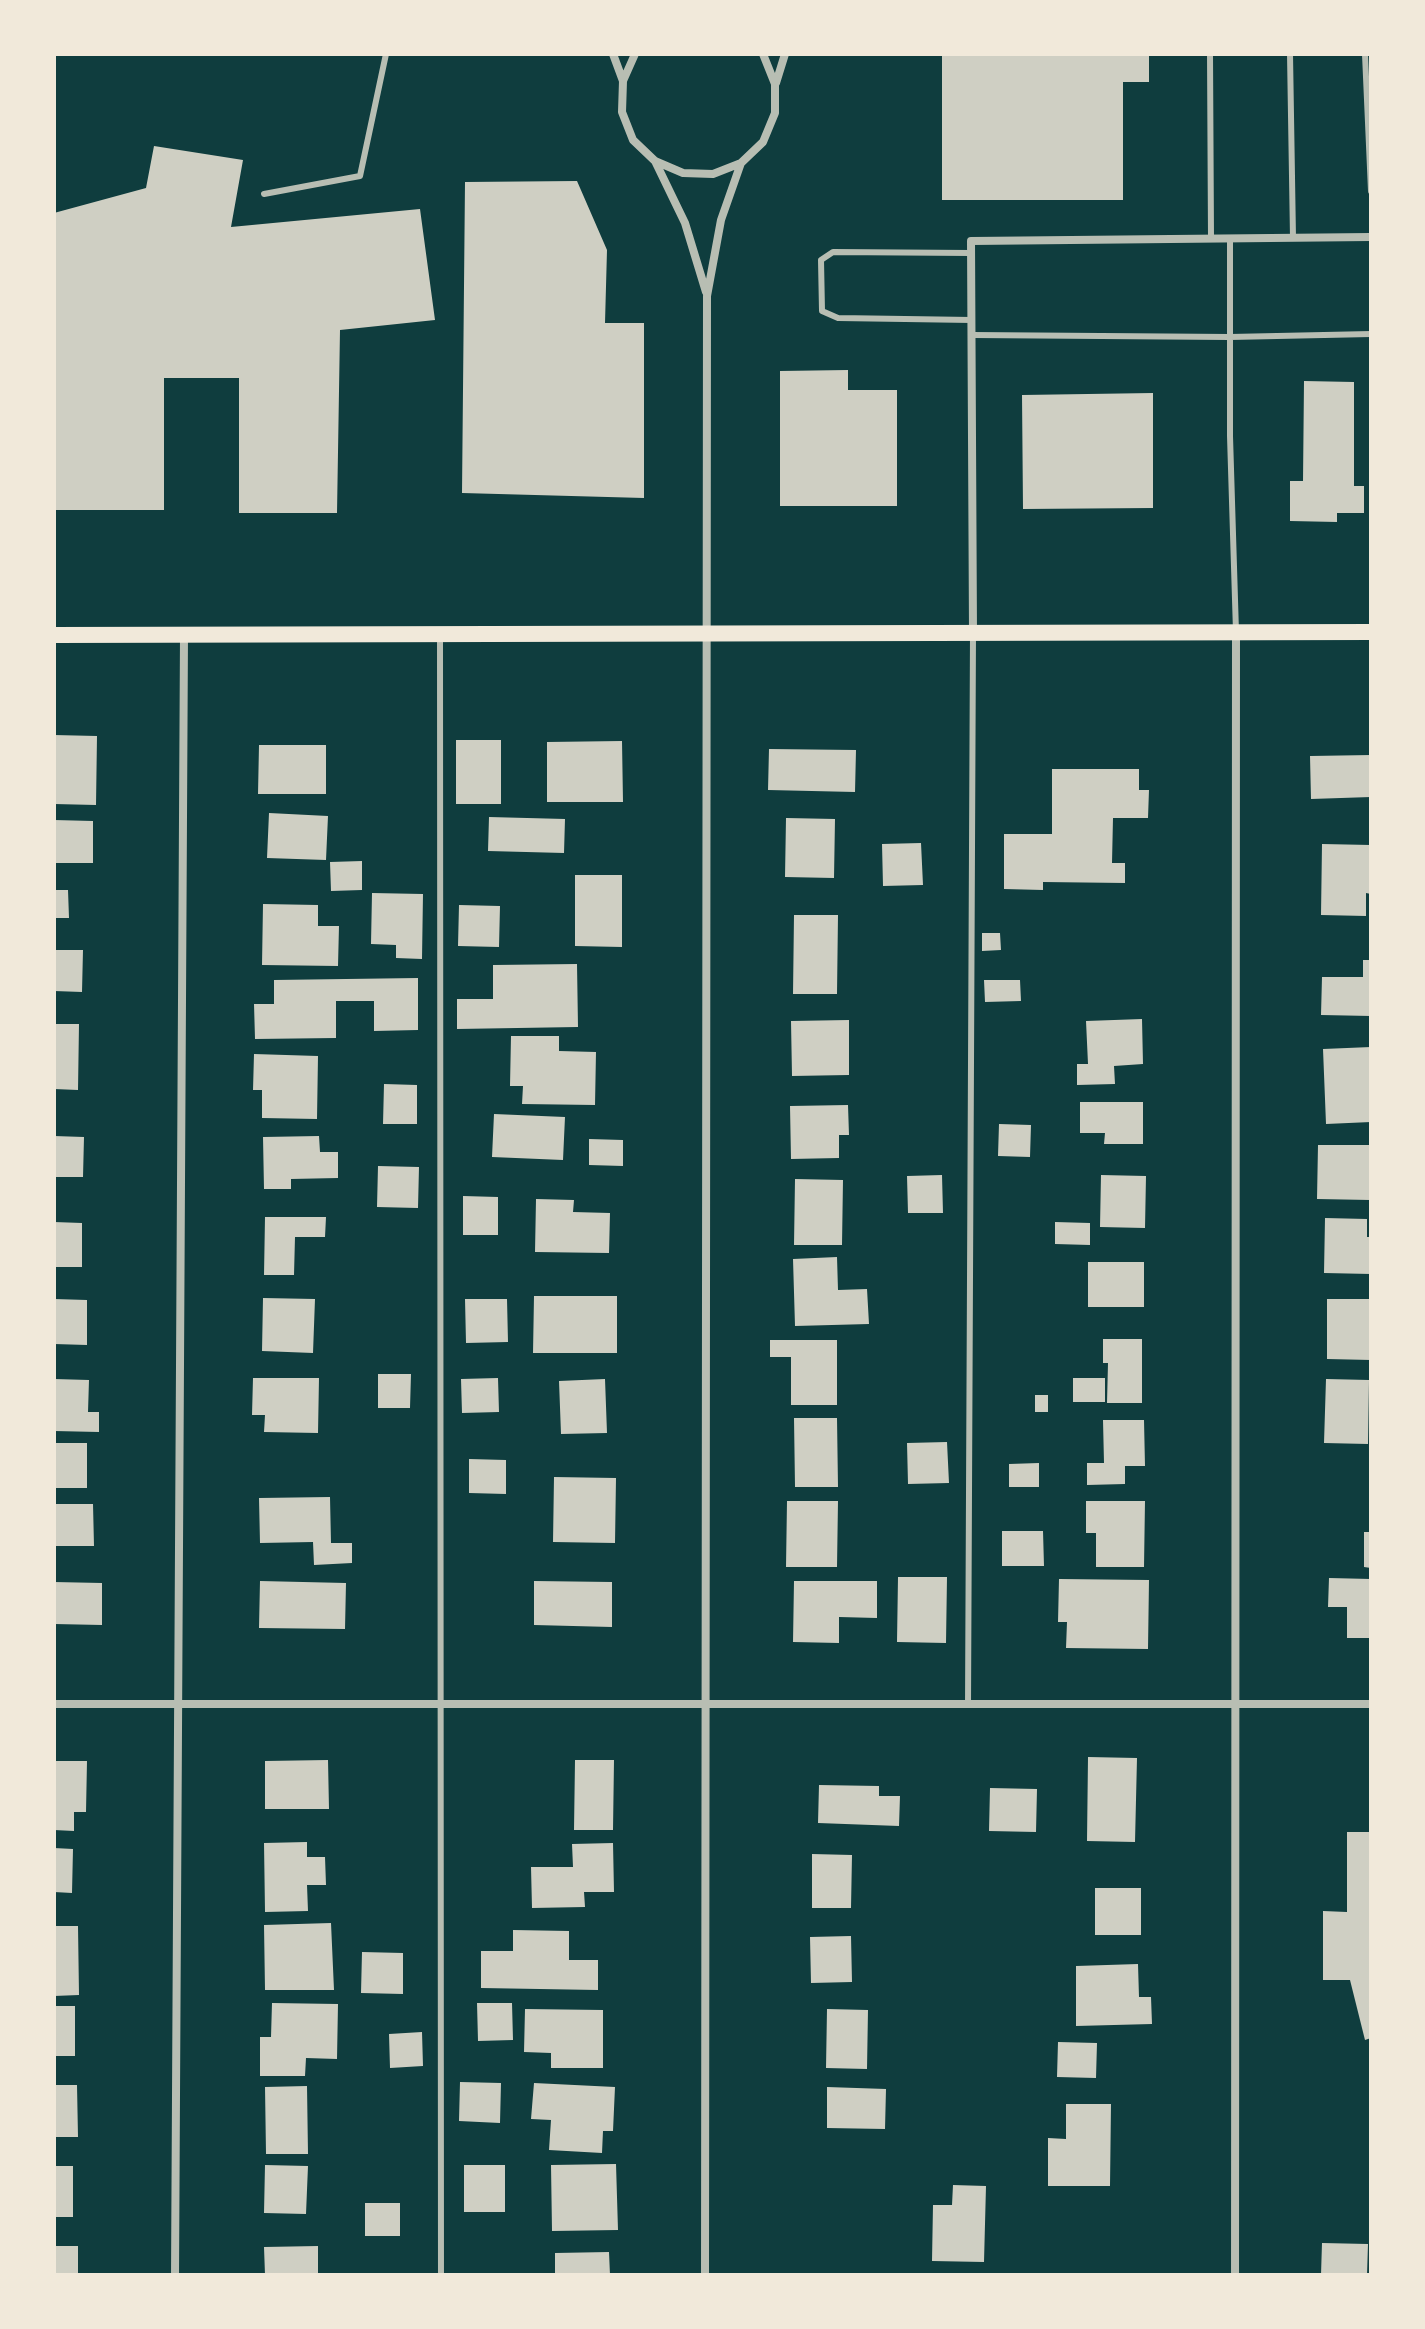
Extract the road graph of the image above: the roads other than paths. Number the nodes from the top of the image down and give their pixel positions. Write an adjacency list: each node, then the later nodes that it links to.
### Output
1 (386, 54): 14 (lane)
2 (613, 54): 9 (street)
3 (635, 54): 9 (street)
4 (763, 54): 10 (street)
5 (785, 54): 10 (street)
6 (1210, 54): 16 (lane)
7 (1290, 54): 18 (lane)
8 (1365, 54): 13 (lane)
9 (623, 81): 11 (street)
10 (775, 84): 12 (street)
11 (655, 161): 12 (street); 20 (street)
12 (741, 163): 20 (street)
13 (1371, 191)
14 (264, 194)
15 (1371, 237): 18 (street)
16 (1211, 238): 17 (street); 19 (street)
17 (1230, 238): 18 (street); 24 (lane)
18 (1293, 238)
19 (971, 253): 21 (street); 21 (lane)
20 (707, 296): 27 (street)
21 (972, 320): 23 (street)
22 (1371, 334): 24 (lane)
23 (972, 335): 24 (lane); 28 (street)
24 (1230, 337): 25 (lane)
25 (1236, 632): 26 (main road); 28 (main road); 36 (street)
26 (1371, 632)
27 (708, 633): 28 (main road); 29 (main road); 33 (street)
28 (973, 633): 38 (lane)
29 (440, 634): 31 (main road); 32 (lane)
30 (54, 635): 31 (main road)
31 (184, 635): 35 (street)
32 (440, 1703): 33 (street); 35 (street); 40 (lane)
33 (706, 1703): 38 (street); 41 (street)
34 (54, 1704): 35 (street)
35 (177, 1704): 39 (street)
36 (1234, 1704): 37 (street); 38 (street); 42 (street)
37 (1371, 1704)
38 (968, 1705)
39 (175, 2275)
40 (441, 2275)
41 (705, 2275)
42 (1235, 2275)

